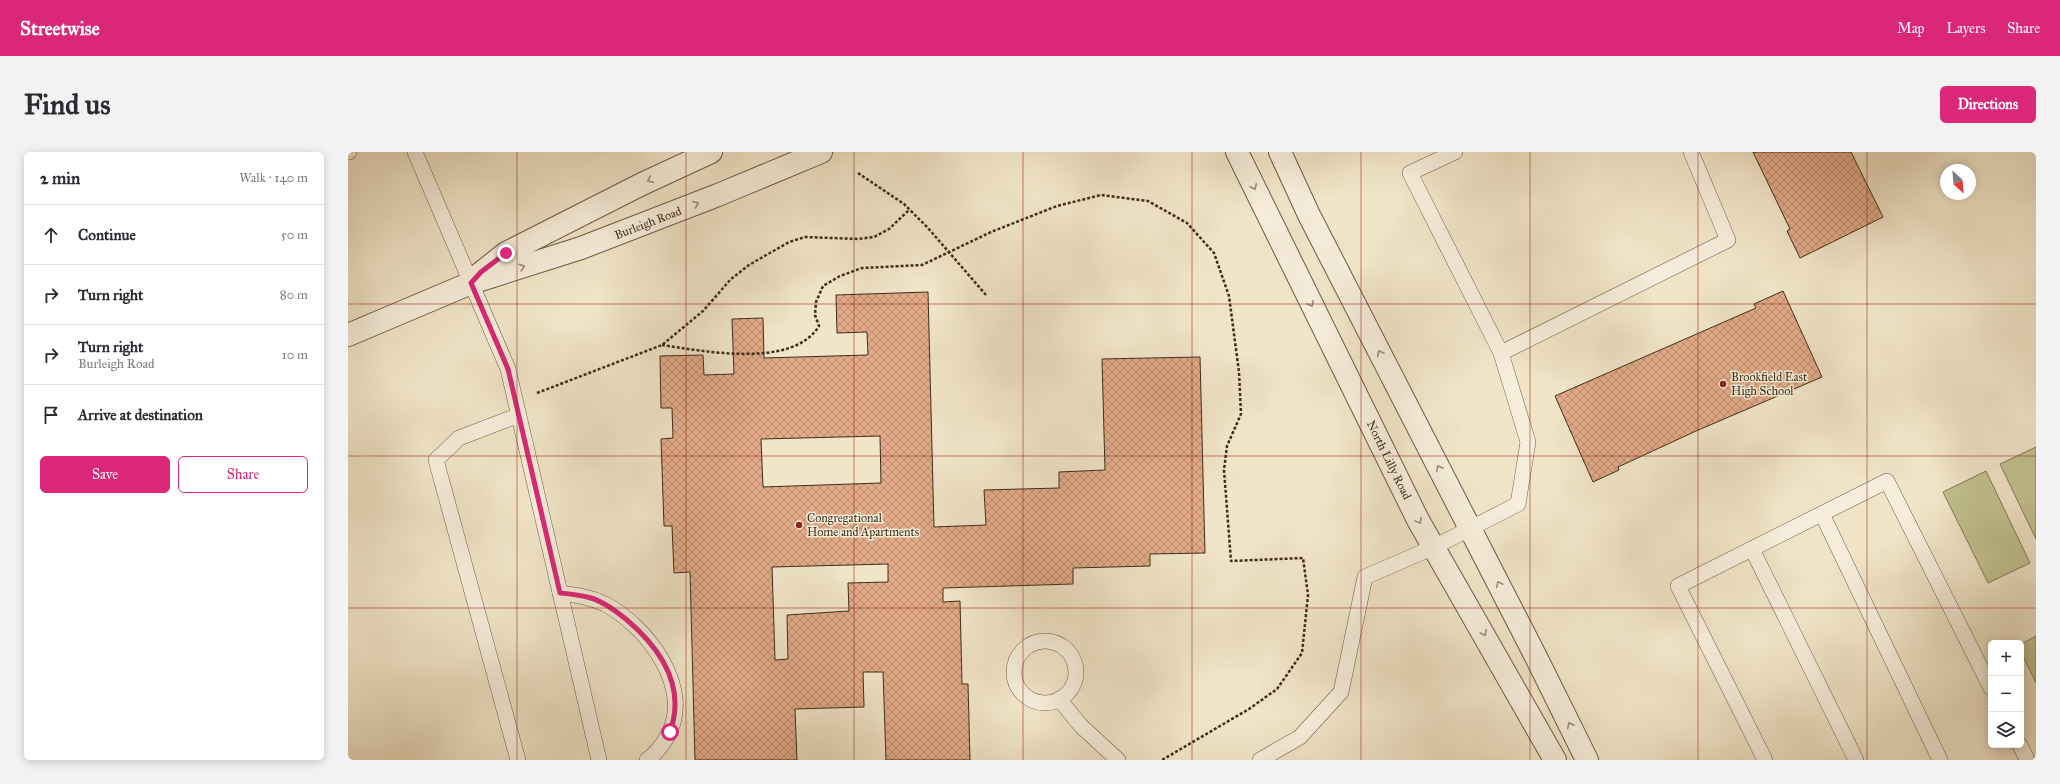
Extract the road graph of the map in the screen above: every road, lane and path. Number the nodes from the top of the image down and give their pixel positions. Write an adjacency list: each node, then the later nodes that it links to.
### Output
1 (415, 152): 11 (lane)
2 (711, 152): 11 (street, Burleigh Road, one-way to 11)
3 (821, 152): 11 (street, Burleigh Road, one-way to 3)
4 (1237, 152): 19 (street, North Lilly Road, one-way to 19)
5 (1280, 152): 18 (street, one-way to 5)
6 (1455, 152): 15 (lane)
7 (1691, 152): 15 (lane)
8 (858, 173): 9 (path)
9 (909, 210): 10 (path); 14 (path)
10 (948, 252): 12 (path); 14 (path); 29 (path)
11 (471, 283): 13 (street, Burleigh Road); 16 (lane)
12 (986, 295)
13 (348, 336)
14 (662, 345): 16 (path)
15 (1501, 353): 18 (lane)
16 (517, 409): 21 (lane); 25 (lane)
17 (1822, 514): 20 (lane); 22 (lane); 35 (lane)
18 (1470, 528): 19 (lane); 32 (street, one-way to 18)
19 (1434, 548): 30 (lane); 31 (street, North Lilly Road, one-way to 31)
20 (1752, 549): 33 (lane); 34 (lane)
21 (560, 593): 26 (lane); 27 (lane)
22 (1988, 682)
23 (1059, 698): 23 (lane); 28 (lane)
24 (2022, 748): 36 (lane)
25 (518, 760)
26 (599, 760)
27 (647, 760)
28 (1118, 760)
29 (1162, 760)
30 (1260, 760)
31 (1555, 760)
32 (1587, 760)
33 (1765, 760)
34 (1856, 760)
35 (1940, 760)
36 (2028, 760)

